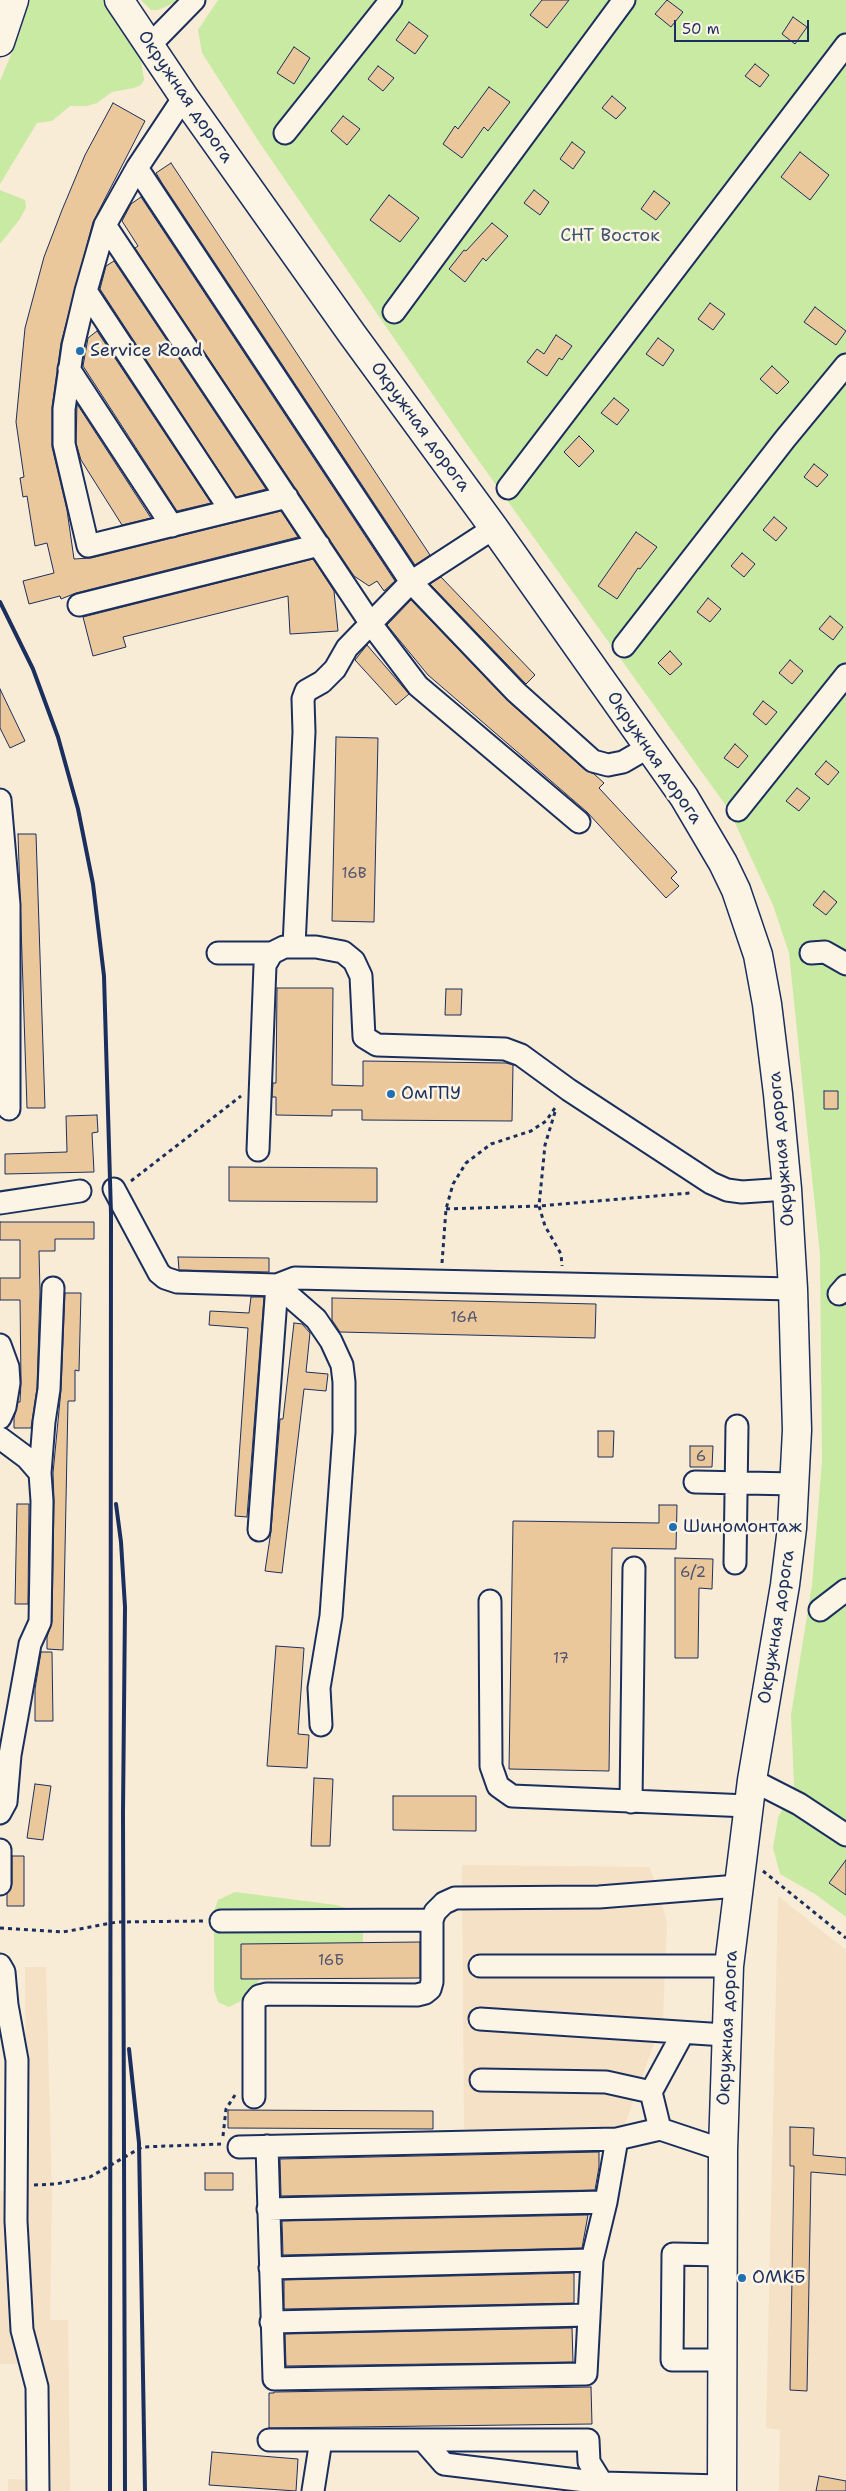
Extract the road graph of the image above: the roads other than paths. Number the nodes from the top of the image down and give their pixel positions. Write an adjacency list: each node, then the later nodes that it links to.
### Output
1 (14, 0): 6 (main road)
2 (119, 0): 7 (main road, Окружная дорога)
3 (194, 0): 7 (street)
4 (391, 0): 10 (street)
5 (624, 0): 14 (street)
6 (0, 42)
7 (150, 45): 9 (main road, Окружная дорога)
8 (846, 45): 17 (street)
9 (184, 97): 11 (street); 21 (main road, Окружная дорога)
10 (285, 133)
11 (137, 168): 12 (street); 23 (street)
12 (106, 225): 13 (street); 18 (street)
13 (86, 291): 16 (street); 19 (street)
14 (394, 312)
15 (846, 365): 26 (street)
16 (69, 369): 20 (street); 20 (street)
17 (508, 488)
18 (287, 497): 19 (street); 22 (street)
19 (231, 510): 20 (street)
20 (172, 526)
21 (494, 528): 23 (street); 28 (main road, Окружная дорога)
22 (319, 545): 24 (street); 25 (street)
23 (411, 582): 25 (street); 28 (street)
24 (79, 605)
25 (371, 624): 31 (street); 33 (street)
26 (624, 646)
27 (846, 675): 30 (street)
28 (649, 747): 41 (main road, Окружная дорога)
29 (0, 800): 32 (street)
30 (738, 810)
31 (579, 822)
32 (3, 867): 38 (street)
33 (294, 946): 36 (street); 41 (street)
34 (811, 952): 37 (street)
35 (218, 953): 36 (street)
36 (272, 953): 39 (street)
37 (846, 964)
38 (9, 1109)
39 (258, 1150)
40 (114, 1188): 44 (street)
41 (787, 1188): 46 (main road, Окружная дорога)
42 (80, 1191): 43 (street)
43 (0, 1203)
44 (277, 1284): 46 (street); 55 (street); 61 (street)
45 (53, 1288): 51 (street)
46 (793, 1289): 54 (main road, Окружная дорога)
47 (0, 1345): 48 (street)
48 (1, 1417): 50 (street)
49 (737, 1426): 53 (street)
50 (3, 1440): 51 (street)
51 (40, 1473): 64 (street)
52 (696, 1482): 53 (street)
53 (736, 1483): 54 (street); 56 (street)
54 (795, 1484): 62 (main road, Окружная дорога)
55 (259, 1530)
56 (736, 1562)
57 (634, 1568): 63 (street)
58 (846, 1590): 60 (street)
59 (490, 1602): 63 (street)
60 (820, 1610)
61 (320, 1725)
62 (750, 1793): 63 (street); 65 (street); 68 (main road, Окружная дорога)
63 (631, 1802)
64 (0, 1813)
65 (846, 1835)
66 (0, 1850): 67 (street)
67 (0, 1884)
68 (738, 1886): 69 (street); 73 (main road, Окружная дорога)
69 (432, 1920): 70 (street); 78 (street)
70 (221, 1921)
71 (0, 1964): 98 (street)
72 (480, 1966): 73 (street)
73 (729, 1966): 76 (main road, Окружная дорога)
74 (480, 2019): 75 (street)
75 (683, 2033): 76 (street); 79 (street)
76 (725, 2035): 84 (main road, Окружная дорога)
77 (481, 2080): 79 (street)
78 (254, 2089)
79 (651, 2092): 80 (street)
80 (660, 2129): 81 (street); 84 (street)
81 (617, 2139): 83 (street); 85 (street)
82 (230, 2146): 83 (street)
83 (267, 2146): 86 (street)
84 (723, 2150): 87 (main road, Окружная дорога)
85 (606, 2202): 86 (street); 88 (street)
86 (268, 2209): 89 (street)
87 (722, 2255): 92 (main road, Окружная дорога); 92 (street)
88 (592, 2260): 89 (street); 90 (street)
89 (270, 2268): 91 (street)
90 (589, 2316): 91 (street); 91 (street)
91 (271, 2322)
92 (722, 2360): 97 (main road, Окружная дорога)
93 (270, 2440): 94 (street)
94 (320, 2440): 95 (street); 99 (street)
95 (423, 2440): 96 (street); 96 (street)
96 (602, 2483): 97 (street)
97 (722, 2488)
98 (38, 2491)
99 (313, 2491)

